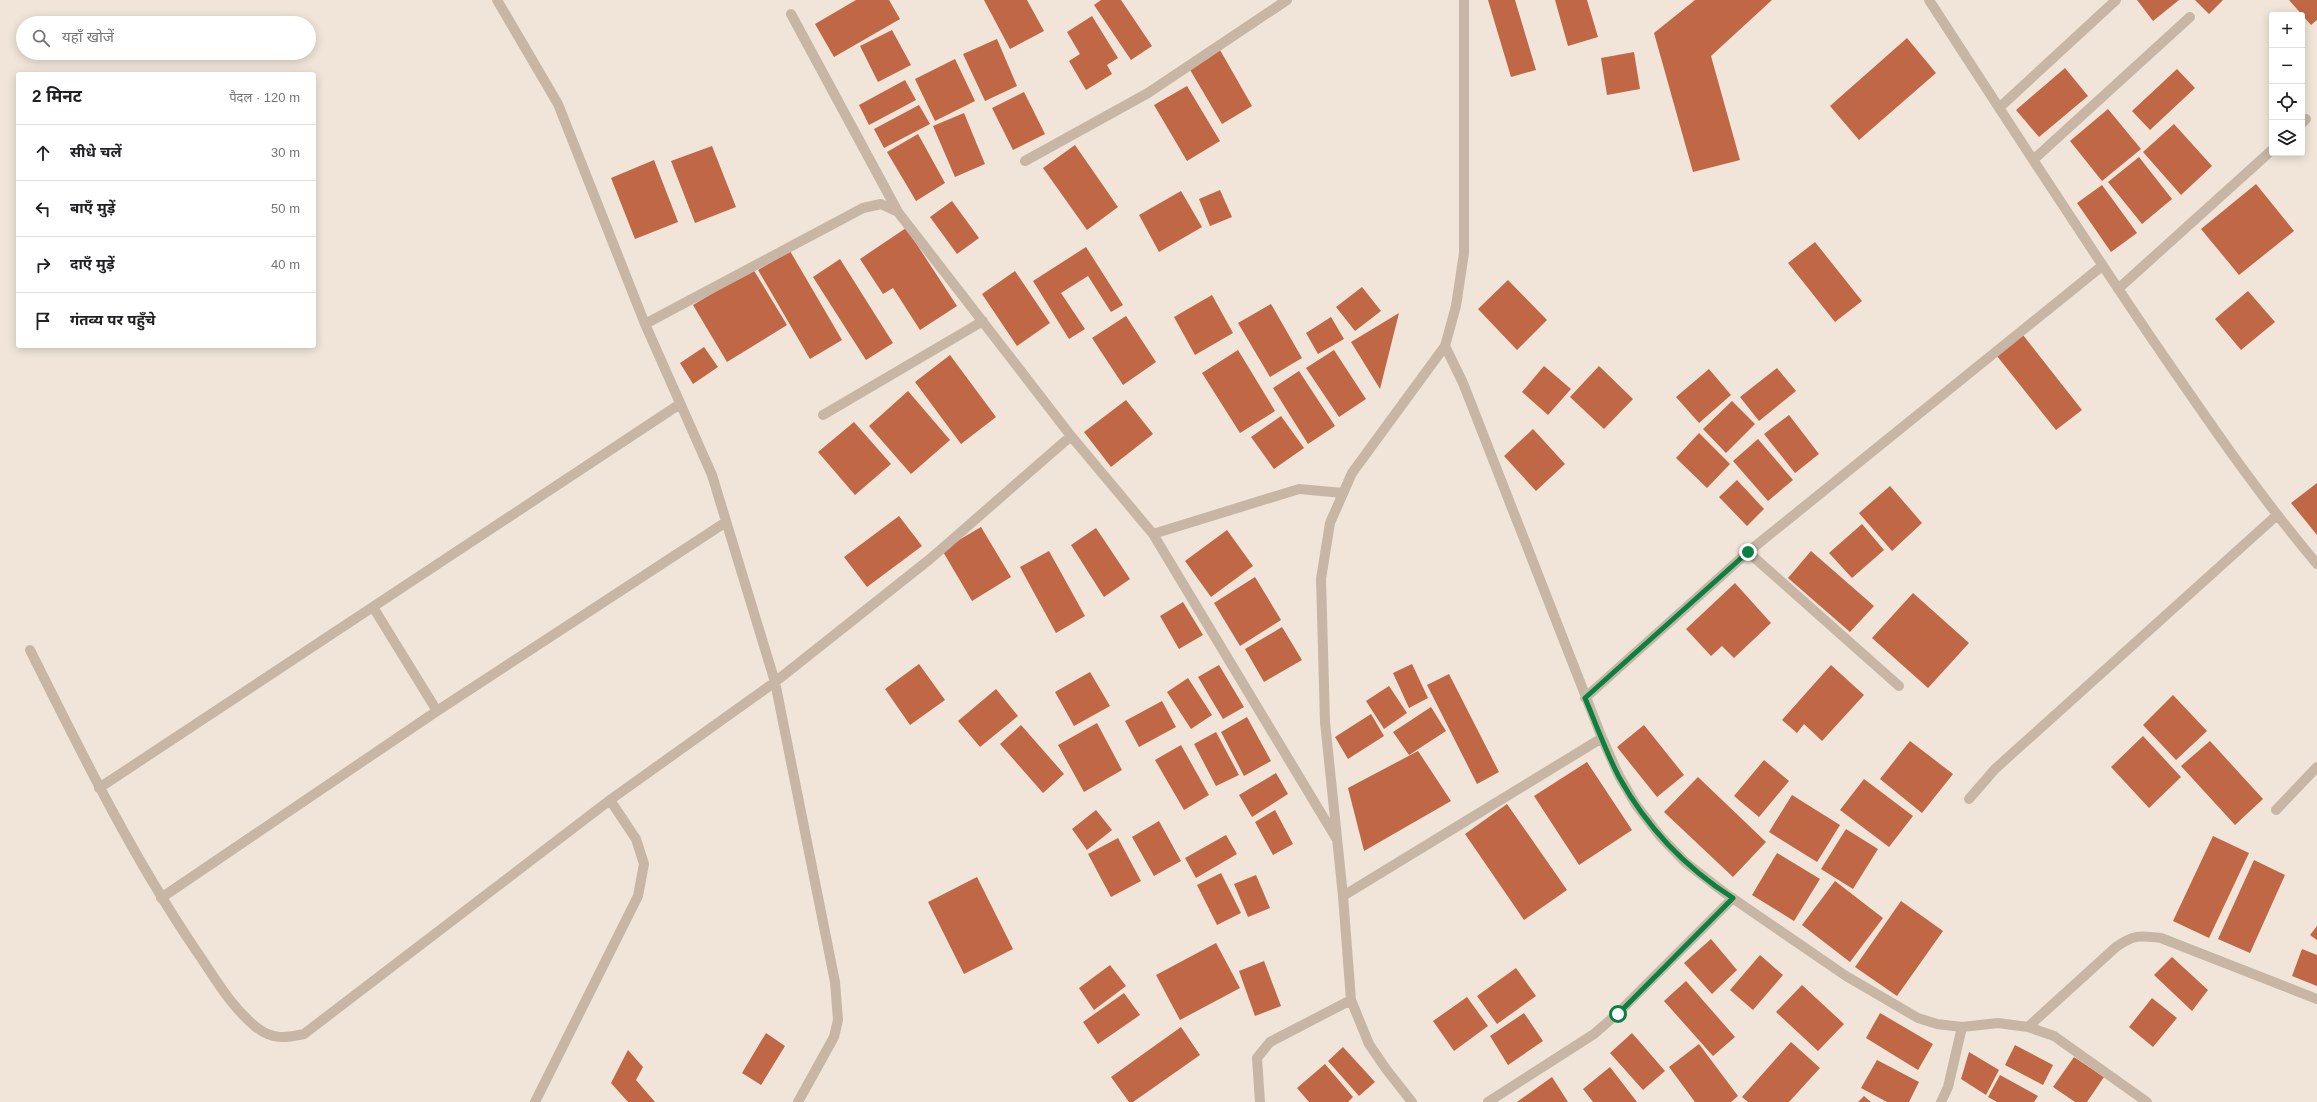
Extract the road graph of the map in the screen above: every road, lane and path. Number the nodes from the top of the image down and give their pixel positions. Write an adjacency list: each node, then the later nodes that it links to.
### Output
1 (497, 0): 16 (street)
2 (1287, 0): 11 (street)
3 (1464, 0): 17 (street)
4 (1929, 0): 8 (street)
5 (2116, 0): 8 (street)
6 (790, 14): 12 (street)
7 (2190, 17): 10 (street)
8 (1999, 108): 10 (street)
9 (2269, 153): 14 (street)
10 (2033, 160): 13 (street)
11 (1026, 161)
12 (898, 212): 15 (street); 16 (street)
13 (2102, 266): 14 (street); 25 (street)
14 (2118, 289): 22 (street)
15 (983, 321): 19 (street); 20 (street)
16 (645, 324): 18 (street)
17 (1445, 346): 21 (street); 31 (street)
18 (680, 404): 23 (street); 27 (street)
19 (823, 415)
20 (1071, 436): 24 (street); 29 (street)
21 (1342, 493): 24 (street); 39 (street)
22 (2276, 516): 26 (street); 36 (street)
23 (726, 522): 29 (street); 32 (street)
24 (1153, 534): 39 (street)
25 (1748, 552): 30 (street); 31 (street)
26 (2317, 564)
27 (373, 607): 32 (street); 35 (street)
28 (30, 650): 35 (street)
29 (775, 682): 37 (street); 48 (street)
30 (1900, 686)
31 (1585, 698): 33 (street)
32 (437, 711): 41 (street)
33 (1602, 738): 40 (street); 42 (street)
34 (2317, 768): 38 (street)
35 (99, 788): 41 (street)
36 (1969, 799)
37 (610, 800): 41 (street); 47 (street)
38 (2276, 810)
39 (1337, 841): 40 (street)
40 (1344, 896): 44 (street)
41 (161, 898)
42 (1733, 898): 45 (street); 51 (street)
43 (2317, 999): 46 (street)
44 (1352, 1000): 49 (street); 50 (street)
45 (1962, 1027): 46 (street); 52 (street)
46 (2028, 1027): 53 (street)
47 (535, 1102)
48 (798, 1102)
49 (1260, 1102)
50 (1412, 1102)
51 (1488, 1102)
52 (1941, 1102)
53 (2147, 1102)

